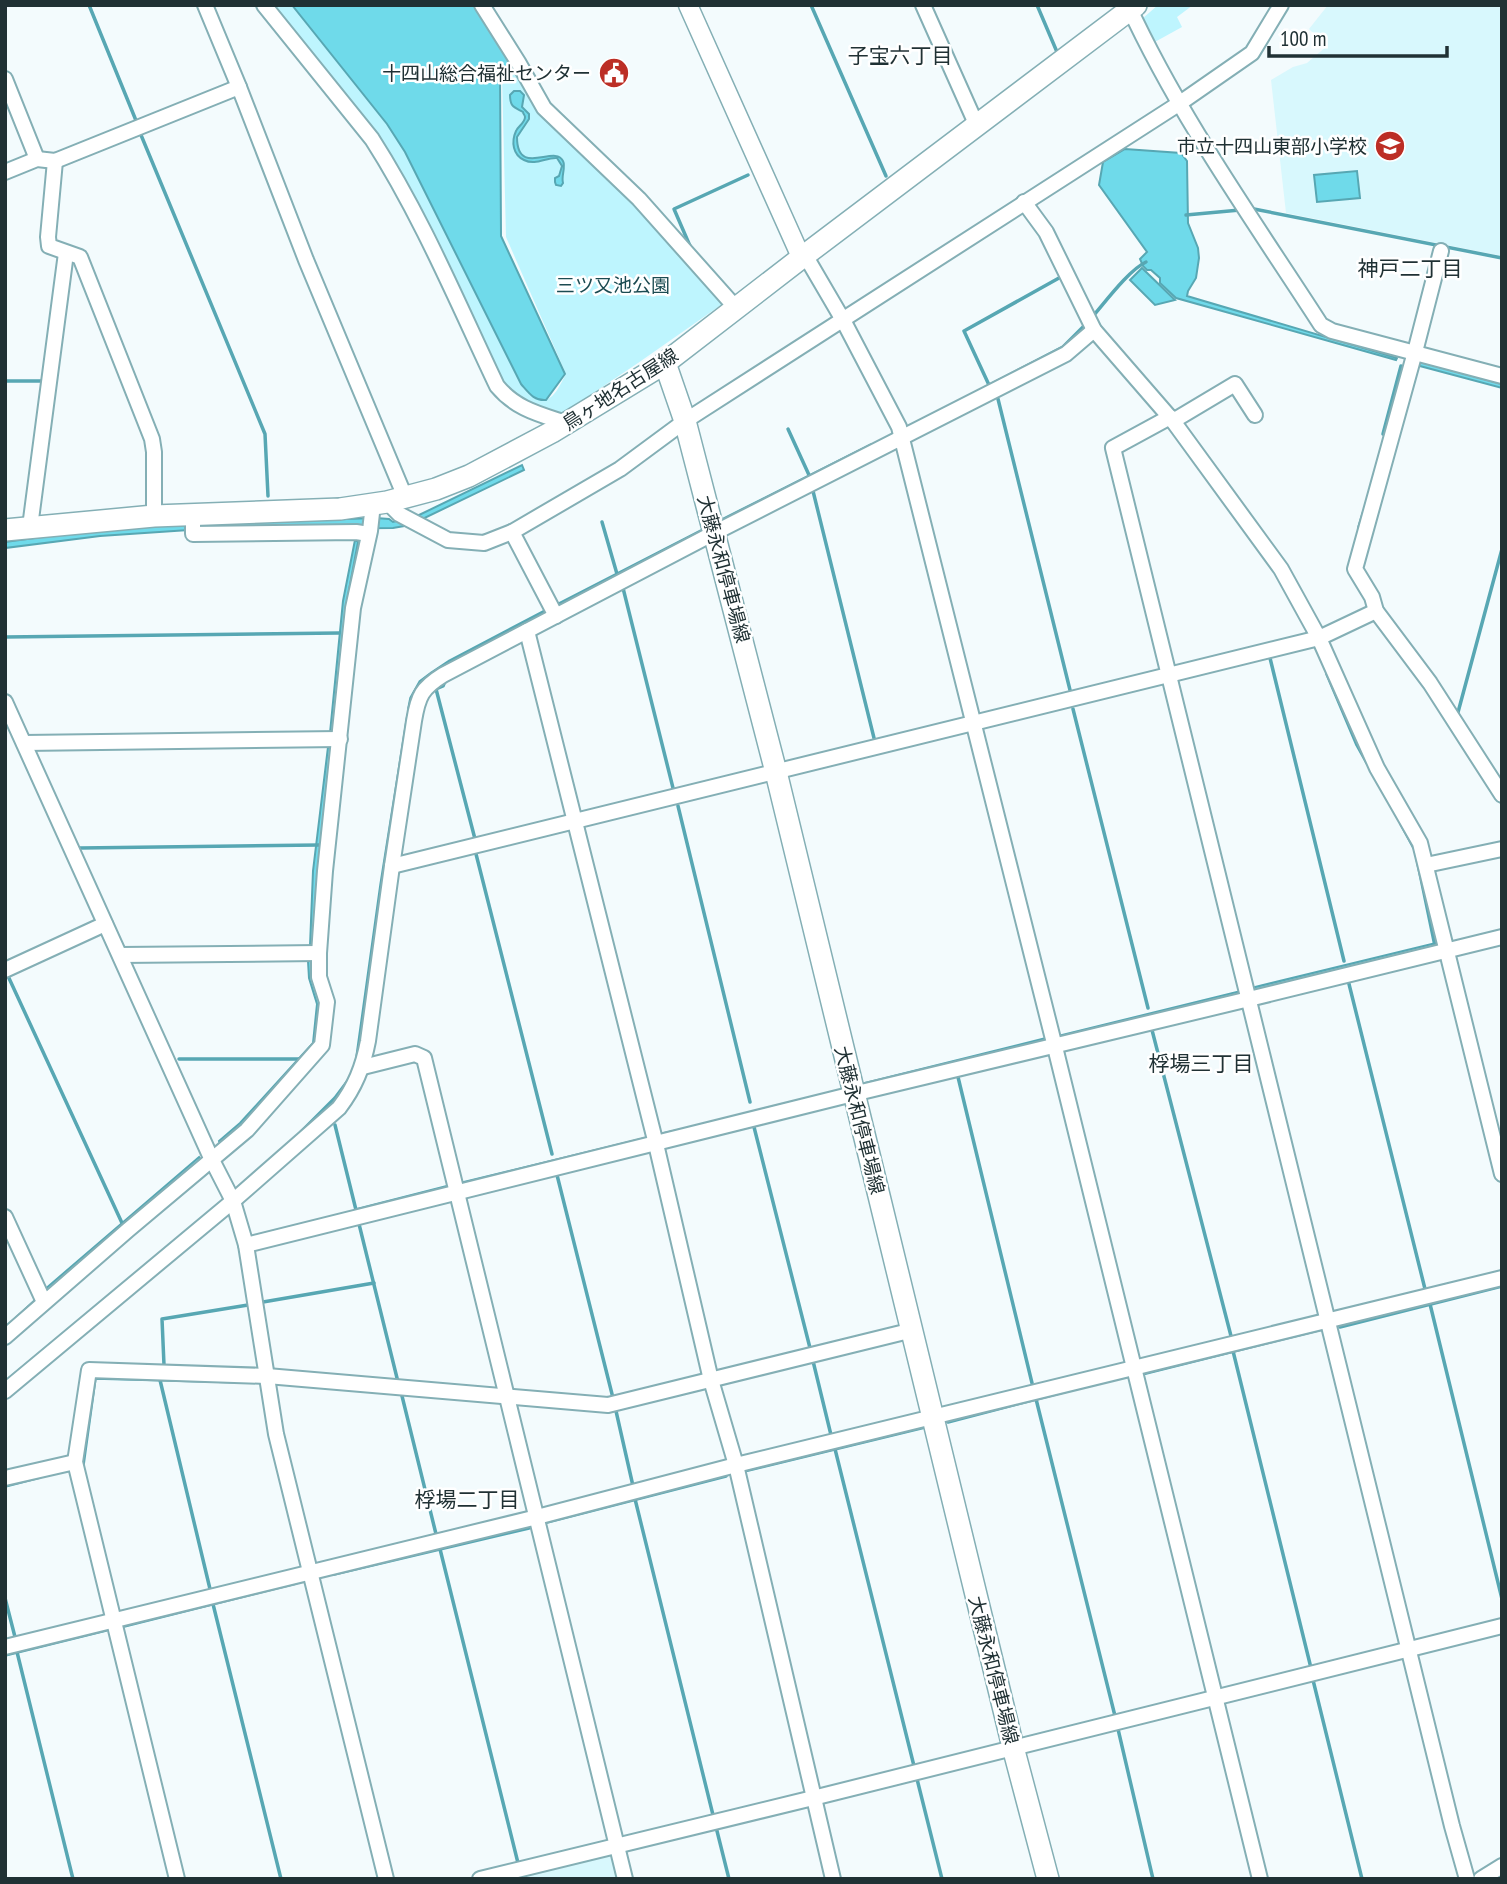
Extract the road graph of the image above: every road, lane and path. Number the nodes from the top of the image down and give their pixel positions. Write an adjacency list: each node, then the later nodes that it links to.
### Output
1 (205, 5): 9 (street)
2 (264, 5): 28 (street)
3 (482, 5): 19 (street)
4 (688, 5): 18 (street)
5 (923, 5): 11 (street)
6 (1282, 5): 10 (street)
7 (1131, 7): 10 (street); 11 (main road, 鳥ヶ地名古屋線)
8 (5, 79): 12 (street)
9 (239, 87): 13 (street); 30 (street)
10 (1180, 103): 15 (street); 22 (street)
11 (976, 125): 18 (main road, 鳥ヶ地名古屋線)
12 (37, 159): 13 (street); 14 (street)
13 (55, 161): 17 (street)
14 (5, 172)
15 (1024, 202): 20 (street); 21 (street)
16 (1441, 251): 22 (street)
17 (66, 253): 31 (street); 33 (street)
18 (803, 256): 19 (main road, 鳥ヶ地名古屋線); 20 (street)
19 (736, 308): 23 (main road, 鳥ヶ地名古屋線)
20 (843, 320): 27 (street); 29 (street)
21 (1094, 330): 26 (street); 29 (street)
22 (1415, 352): 24 (street); 38 (street)
23 (665, 362): 27 (main road, 大藤永和停車場線); 28 (main road, 鳥ヶ地名古屋線)
24 (1502, 376)
25 (1255, 415): 26 (street)
26 (1171, 419): 41 (street); 42 (street)
27 (685, 421): 35 (street); 37 (main road, 大藤永和停車場線)
28 (566, 423): 30 (main road, 鳥ヶ地名古屋線)
29 (902, 438): 37 (street); 44 (street)
30 (387, 506): 32 (main road, 鳥ヶ地名古屋線); 35 (street); 36 (street)
31 (154, 516): 32 (main road, 鳥ヶ地名古屋線); 33 (main road, 鳥ヶ地名古屋線)
32 (193, 522): 36 (street)
33 (30, 527): 34 (main road, 鳥ヶ地名古屋線)
34 (5, 530)
35 (512, 531): 39 (street)
36 (369, 533): 45 (street)
37 (714, 533): 39 (street); 47 (main road, 大藤永和停車場線)
38 (1376, 611): 41 (street); 48 (street)
39 (556, 616): 40 (street)
40 (527, 631): 49 (street); 52 (street)
41 (1319, 638): 42 (street); 51 (street)
42 (1168, 676): 44 (street); 59 (street)
43 (5, 702): 46 (street)
44 (973, 723): 47 (street); 60 (street)
45 (340, 739): 46 (street); 56 (street)
46 (24, 743): 53 (street)
47 (776, 772): 49 (street); 62 (main road, 大藤永和停車場線)
48 (1502, 795)
49 (574, 822): 52 (street); 63 (street)
50 (1502, 849): 51 (street)
51 (1426, 865): 55 (street)
52 (392, 866): 61 (street)
53 (105, 924): 57 (street); 58 (street)
54 (1502, 937): 55 (street)
55 (1446, 951): 59 (street); 65 (street)
56 (319, 953): 57 (street); 64 (street)
57 (120, 955): 64 (street)
58 (5, 970)
59 (1250, 999): 60 (street); 72 (street)
60 (1055, 1047): 62 (street); 75 (street)
61 (363, 1067): 66 (street); 67 (street)
62 (853, 1094): 63 (street); 73 (main road, 大藤永和停車場線)
63 (656, 1143): 66 (street); 77 (street)
64 (212, 1160): 67 (street); 71 (street)
65 (1502, 1174)
66 (457, 1193): 69 (street); 79 (street)
67 (233, 1201): 69 (street); 78 (street)
68 (5, 1217): 71 (street)
69 (246, 1245): 76 (street)
70 (1502, 1278): 72 (street)
71 (44, 1302): 74 (street)
72 (1328, 1320): 75 (street); 89 (street)
73 (913, 1330): 77 (street); 80 (main road, 大藤永和停車場線)
74 (5, 1336)
75 (1133, 1369): 80 (street); 90 (street)
76 (267, 1376): 79 (street); 81 (street); 85 (street)
77 (711, 1380): 79 (street); 82 (street)
78 (5, 1391)
79 (507, 1398): 84 (street)
80 (933, 1418): 82 (street); 91 (main road, 大藤永和停車場線)
81 (75, 1462): 83 (street); 86 (street)
82 (736, 1465): 84 (street); 92 (street)
83 (5, 1478)
84 (537, 1517): 85 (street); 93 (street)
85 (311, 1572): 86 (street); 97 (street)
86 (113, 1621): 88 (street); 96 (street)
87 (1502, 1626): 89 (street)
88 (5, 1647)
89 (1409, 1649): 90 (street); 95 (street)
90 (1215, 1698): 91 (street); 102 (street)
91 (1013, 1747): 92 (street); 101 (main road, 大藤永和停車場線)
92 (813, 1798): 93 (street); 100 (street)
93 (617, 1845): 98 (street); 99 (street)
94 (1502, 1866): 103 (street)
95 (1466, 1875)
96 (177, 1879)
97 (386, 1879)
98 (480, 1879)
99 (625, 1879)
100 (834, 1879)
101 (1048, 1879)
102 (1260, 1879)
103 (1481, 1879)

